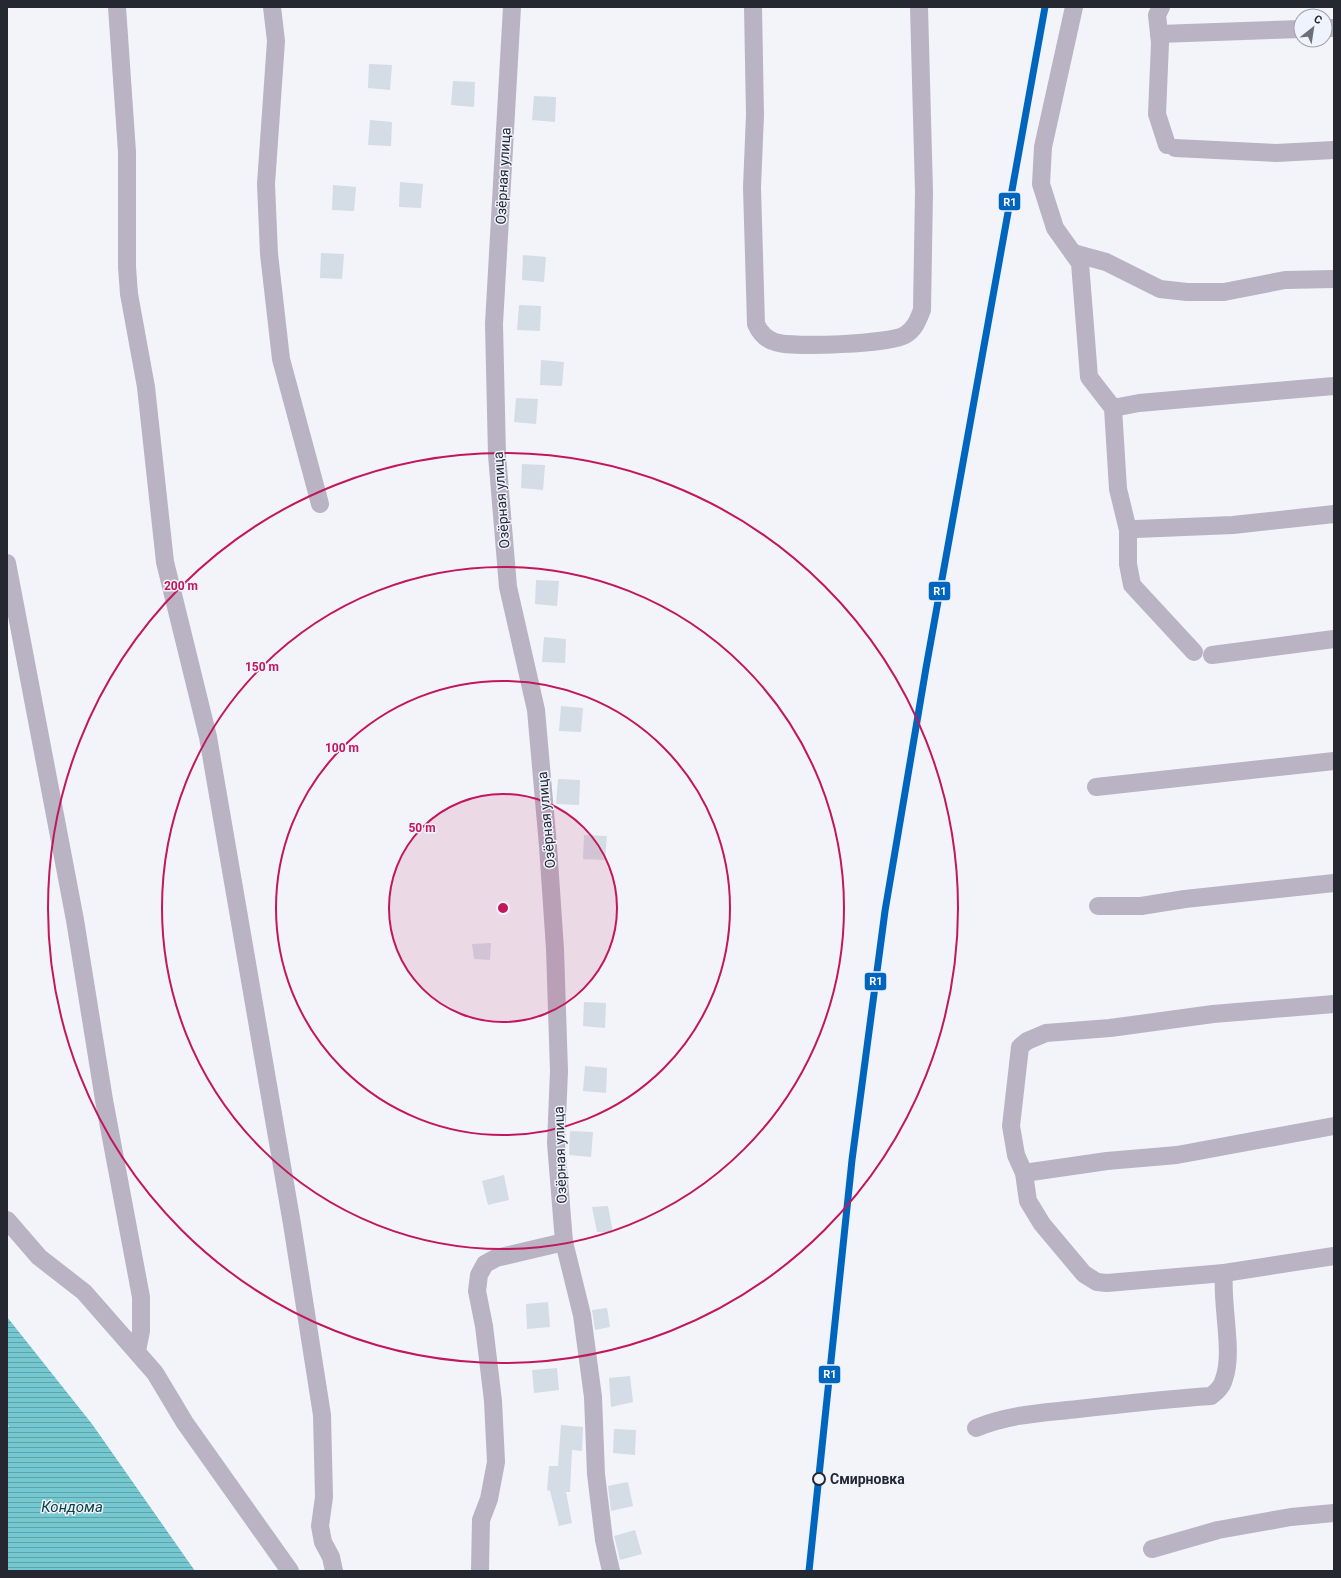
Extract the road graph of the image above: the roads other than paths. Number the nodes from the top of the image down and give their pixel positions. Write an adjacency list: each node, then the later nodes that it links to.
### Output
1 (117, 7): 38 (street)
2 (272, 7): 15 (street)
3 (512, 7): 30 (street, Озёрная улица)
4 (753, 7): 5 (street)
5 (919, 7)
6 (1074, 7): 11 (street)
7 (1161, 7): 9 (street)
8 (1293, 29): 9 (street)
9 (1160, 34): 10 (street)
10 (1334, 150)
11 (1073, 253): 12 (street); 14 (street)
12 (1334, 279)
13 (1334, 386): 14 (street)
14 (1113, 408): 20 (street)
15 (320, 504)
16 (1334, 514): 17 (street)
17 (1136, 528)
18 (7, 563): 33 (street)
19 (1334, 639): 21 (street)
20 (1194, 652)
21 (1212, 655)
22 (1334, 761): 23 (street)
23 (1096, 787)
24 (1334, 884): 25 (street)
25 (1098, 906)
26 (1334, 1004): 28 (street)
27 (1334, 1126): 28 (street)
28 (1024, 1173): 32 (street)
29 (7, 1220): 33 (street)
30 (564, 1242): 39 (street); 40 (street, Озёрная улица)
31 (1334, 1256): 32 (street)
32 (1224, 1273): 34 (street)
33 (136, 1350): 37 (street)
34 (976, 1428)
35 (1334, 1513): 36 (street)
36 (1152, 1549)
37 (290, 1571)
38 (334, 1571)
39 (480, 1571)
40 (611, 1571)

